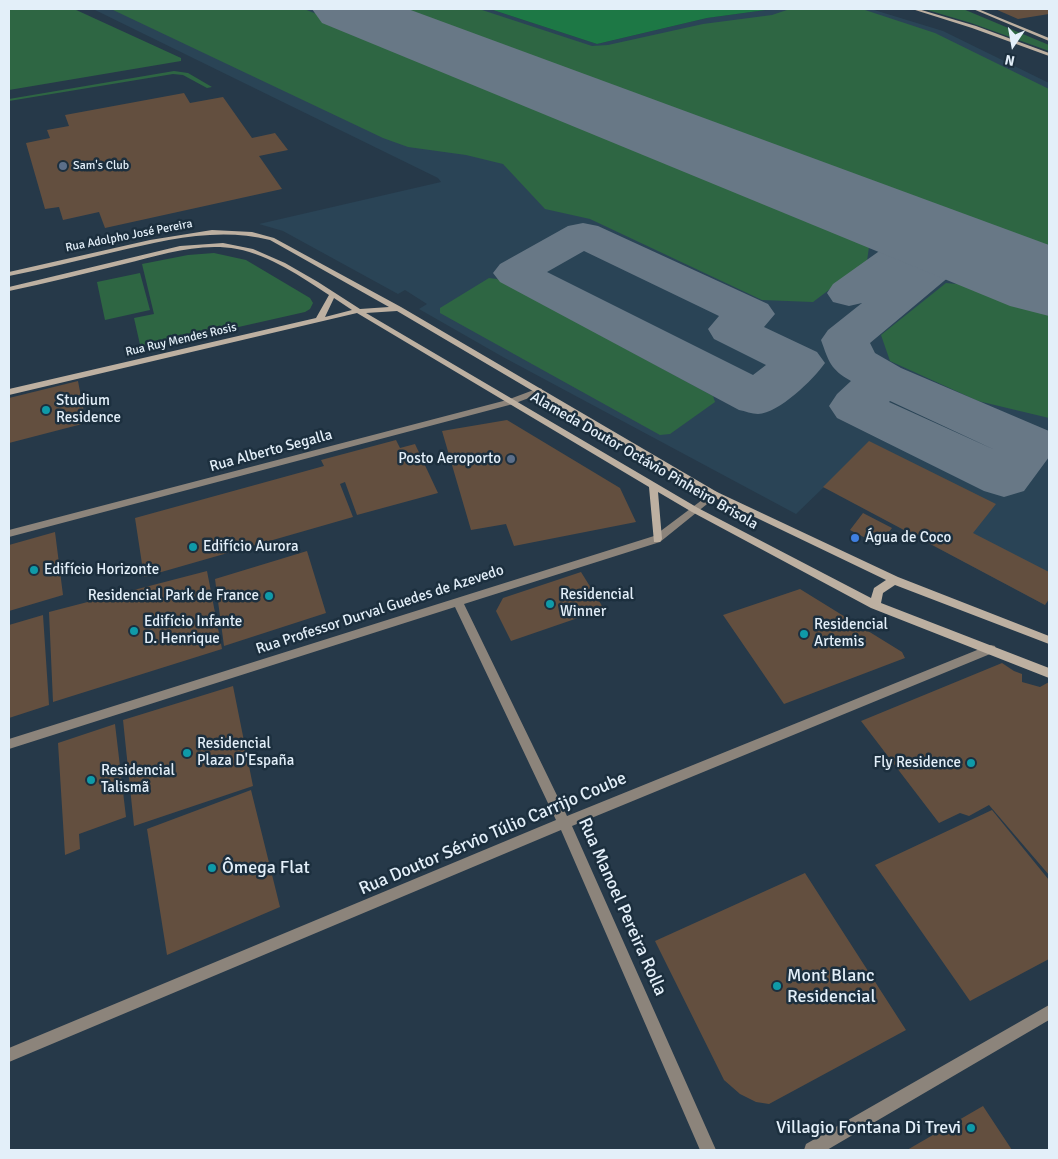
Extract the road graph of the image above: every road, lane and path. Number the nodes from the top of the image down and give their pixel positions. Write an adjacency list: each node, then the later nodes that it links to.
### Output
1 (914, 9): 4 (street)
2 (975, 9): 3 (street)
3 (1049, 40)
4 (1049, 55)
5 (256, 234): 7 (street, Rua Adolpho José Pereira); 10 (street, Alameda Doutor Octávio Pinheiro Brisola)
6 (238, 247): 8 (street, Rua Adolpho José Pereira); 9 (street, Alameda Doutor Octávio Pinheiro Brisola)
7 (9, 274)
8 (9, 289)
9 (333, 294): 11 (street, Alameda Doutor Octávio Pinheiro Brisola); 12 (street)
10 (398, 308): 11 (street, Rua Ruy Mendes Rosis); 13 (street, Alameda Doutor Octávio Pinheiro Brisola)
11 (358, 311): 12 (street, Rua Ruy Mendes Rosis); 15 (street, Alameda Doutor Octávio Pinheiro Brisola)
12 (319, 320): 14 (street, Rua Ruy Mendes Rosis)
13 (539, 391): 15 (street, Rua Alberto Segalla); 17 (street, Alameda Doutor Octávio Pinheiro Brisola)
14 (9, 392)
15 (510, 402): 16 (street, Alameda Doutor Octávio Pinheiro Brisola); 19 (street, Rua Alberto Segalla)
16 (653, 484): 18 (street, Alameda Doutor Octávio Pinheiro Brisola); 20 (street)
17 (714, 494): 18 (street, Rua Professor Durval Guedes de Azevedo); 21 (street, Alameda Doutor Octávio Pinheiro Brisola)
18 (695, 510): 20 (street, Rua Professor Durval Guedes de Azevedo); 23 (street, Alameda Doutor Octávio Pinheiro Brisola)
19 (9, 534)
20 (657, 539): 22 (street, Rua Professor Durval Guedes de Azevedo)
21 (894, 580): 23 (street); 24 (street, Alameda Doutor Octávio Pinheiro Brisola)
22 (457, 601): 27 (street, Rua Professor Durval Guedes de Azevedo); 28 (street, Rua Manoel Pereira Rolla)
23 (875, 605): 25 (street, Alameda Doutor Octávio Pinheiro Brisola)
24 (1049, 640)
25 (991, 649): 26 (street, Alameda Doutor Octávio Pinheiro Brisola); 28 (street, Rua Doutor Sérvio Túlio Carrijo Coube)
26 (1049, 673)
27 (9, 744)
28 (564, 823): 30 (street, Rua Doutor Sérvio Túlio Carrijo Coube); 31 (street, Rua Manoel Pereira Rolla)
29 (1049, 1012): 32 (street)
30 (9, 1055)
31 (708, 1150)
32 (812, 1150)

